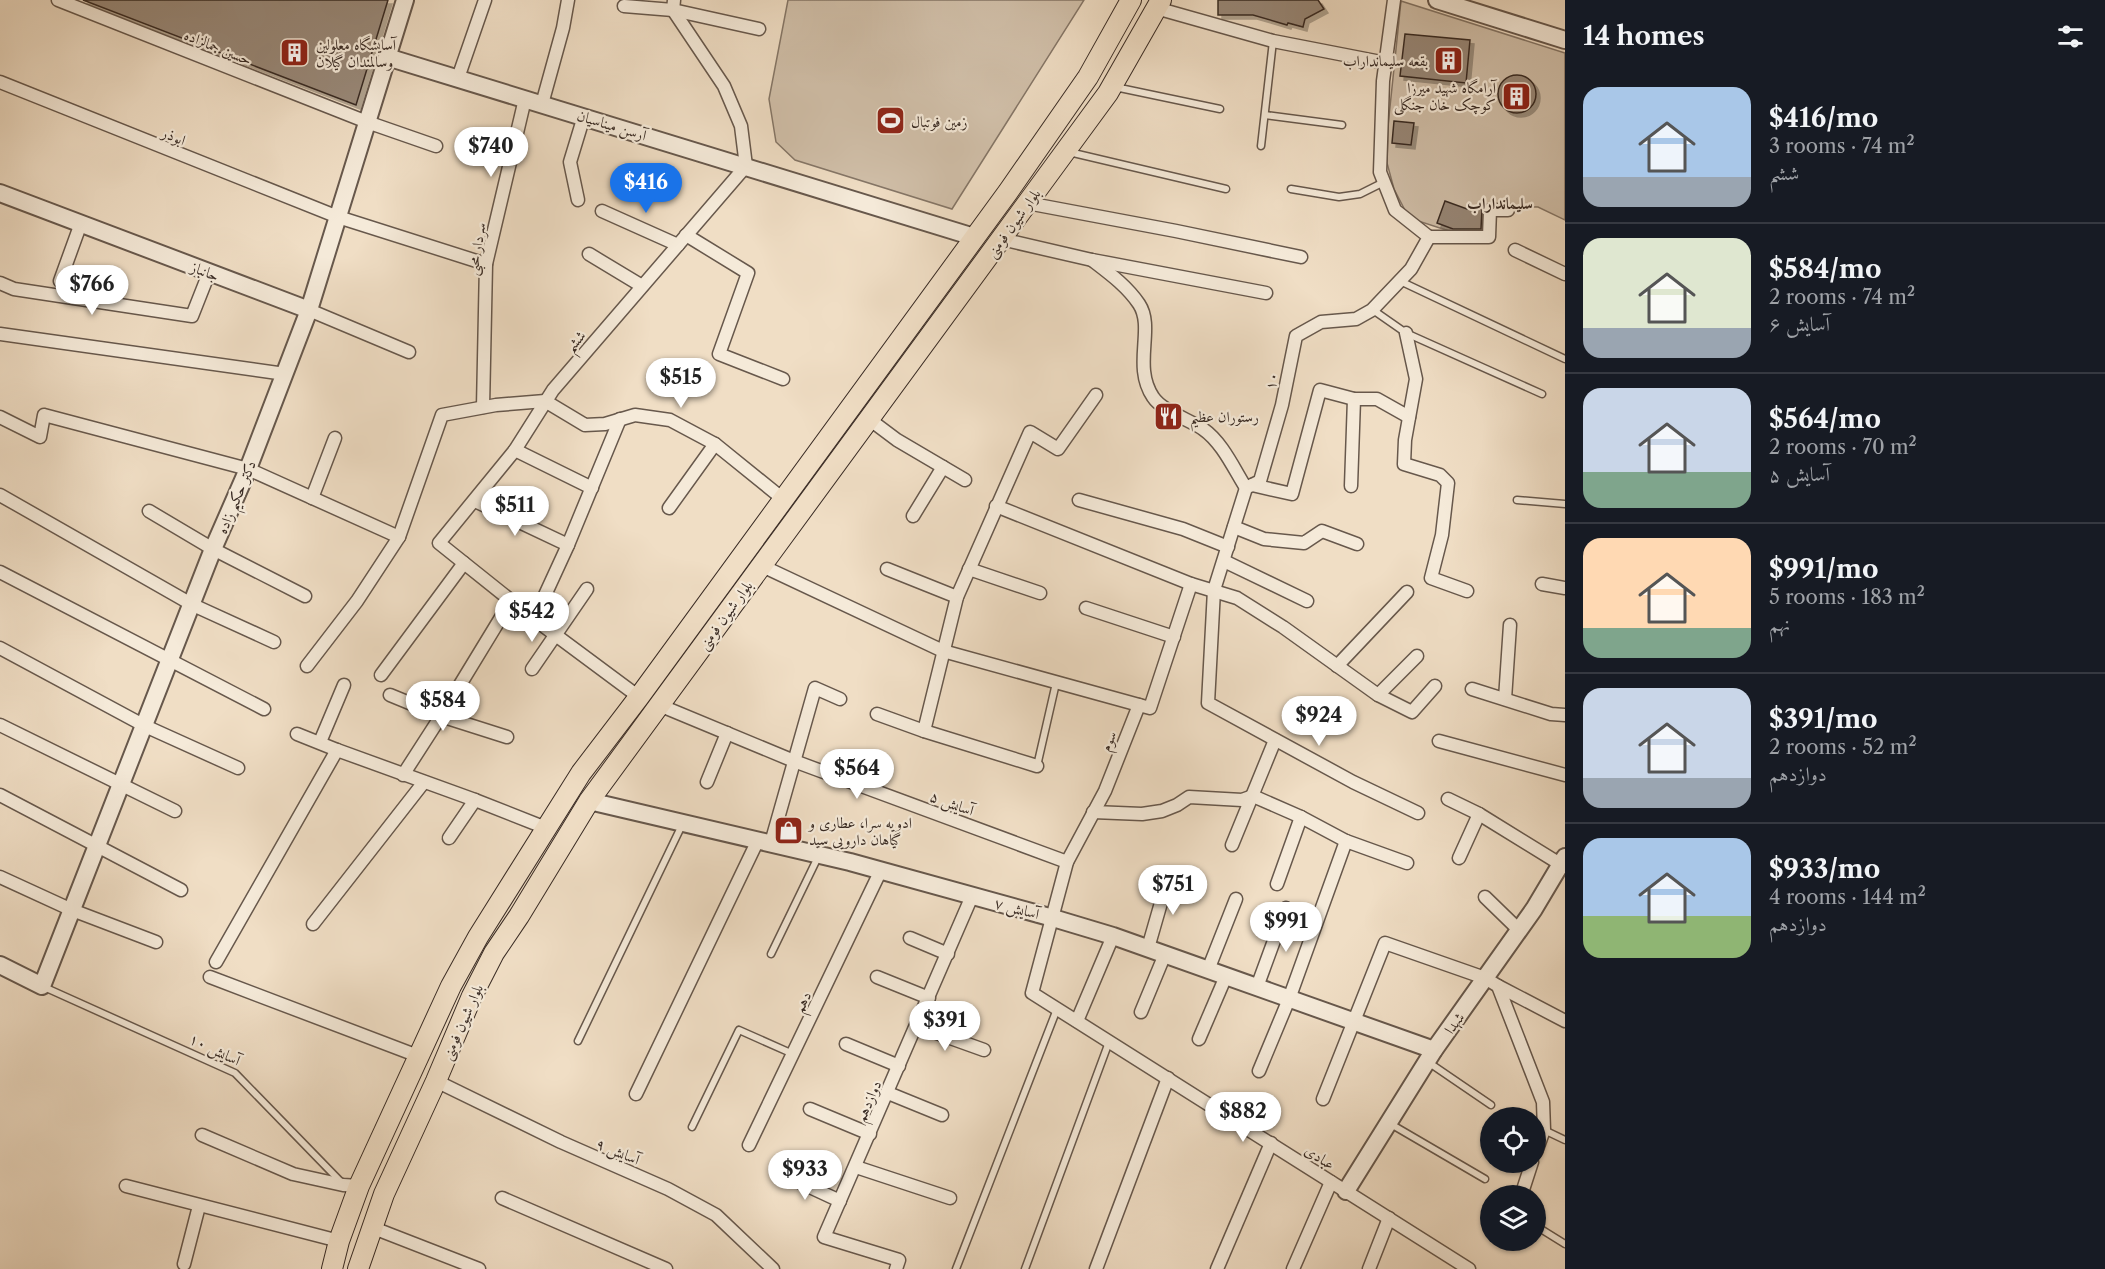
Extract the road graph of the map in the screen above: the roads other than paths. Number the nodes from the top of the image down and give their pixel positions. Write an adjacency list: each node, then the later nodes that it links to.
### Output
1 (58, 0): 24 (street, حسین جمالزاده)
2 (405, 0): 14 (street, دکتر حکیم زاده)
3 (485, 0): 16 (street)
4 (568, 0): 20 (street)
5 (1131, 0): 40 (main road, بلوار شیون فومنی)
6 (1394, 0): 15 (street)
7 (1437, 0): 12 (street)
8 (1158, 4): 13 (street); 18 (main road, بلوار شیون فومنی)
9 (673, 5): 10 (street); 11 (street); 29 (street)
10 (624, 6)
11 (759, 29)
12 (1565, 40)
13 (1273, 41): 15 (street); 22 (lane)
14 (387, 57): 16 (street, آرسن میناسیان); 24 (street, دکتر حکیم زاده)
15 (1386, 63): 30 (street)
16 (458, 78): 19 (street, آرسن میناسیان)
17 (0, 82): 38 (street, ابوذر)
18 (1112, 87): 21 (lane); 28 (main road, بلوار شیون فومنی)
19 (525, 99): 20 (street, آرسن میناسیان); 48 (street, سردار محبی)
20 (542, 104): 23 (street, آرسن میناسیان)
21 (1220, 109)
22 (1265, 114): 25 (lane); 27 (lane)
23 (584, 116): 29 (street, آرسن میناسیان); 34 (street)
24 (367, 122): 26 (street, حسین جمالزاده); 38 (street, دکتر حکیم زاده)
25 (1342, 125)
26 (436, 146)
27 (1261, 146)
28 (1066, 151): 31 (lane); 35 (main road, بلوار شیون فومنی)
29 (746, 166): 40 (street, آرسن میناسیان); 43 (street, ششم)
30 (1384, 182): 32 (lane); 41 (street)
31 (1226, 189)
32 (1291, 189)
33 (0, 193): 39 (street, جانباز)
34 (578, 200)
35 (1027, 203): 42 (main road, بلوار شیون فومنی); 46 (street)
36 (1508, 210): 41 (street)
37 (602, 211): 43 (street)
38 (338, 217): 48 (street, ابوذر); 56 (street, دکتر حکیم زاده)
39 (81, 224): 49 (street, جانباز); 51 (street)
40 (974, 237): 84 (main road, بلوار شیون فومنی)
41 (1429, 237): 52 (street, ۱۰)
42 (1001, 239): 47 (street); 72 (main road, بلوار شیون فومنی)
43 (682, 240): 54 (street, ششم); 63 (street)
44 (1515, 250): 50 (street)
45 (590, 254): 54 (street)
46 (1301, 257)
47 (1092, 260): 55 (street); 80 (street)
48 (486, 264): 68 (street, سردار محبی)
49 (209, 273): 53 (street); 56 (street, جانباز)
50 (1565, 274)
51 (60, 281)
52 (1400, 281): 57 (street, ۱۰); 61 (lane)
53 (0, 284)
54 (642, 286): 67 (street, ششم)
55 (1266, 293)
56 (309, 310): 60 (street, جانباز); 62 (street, دکتر حکیم زاده)
57 (1372, 310): 58 (lane); 80 (street, ۱۰)
58 (1406, 333): 64 (lane); 70 (street)
59 (0, 334): 62 (street)
60 (409, 352)
61 (1565, 359)
62 (285, 374): 77 (street, دکتر حکیم زاده)
63 (783, 380)
64 (1542, 394)
65 (1096, 395): 89 (street)
66 (1354, 399): 70 (street); 79 (street); 80 (street)
67 (545, 401): 68 (street); 71 (street); 75 (street, ششم)
68 (483, 407): 94 (street)
69 (0, 417): 77 (street)
70 (1409, 417): 110 (street)
71 (620, 419): 74 (street); 81 (street)
72 (869, 419): 76 (street); 101 (main road, بلوار شیون فومنی)
73 (335, 438): 83 (street)
74 (715, 444): 84 (street); 90 (street)
75 (515, 450): 81 (street); 87 (street, ششم)
76 (943, 467): 78 (street); 92 (street)
77 (248, 470): 83 (street); 98 (street, دکتر حکیم زاده)
78 (965, 480)
79 (1351, 486)
80 (1249, 487): 93 (street, ۱۰)
81 (592, 488): 96 (street)
82 (0, 495): 117 (street)
83 (312, 498): 94 (street)
84 (783, 499): 138 (main road, بلوار شیون فومنی)
85 (1079, 500): 97 (street)
86 (1517, 500): 88 (lane)
87 (475, 501): 96 (street); 100 (street, ششم)
88 (1565, 504)
89 (996, 506): 103 (street); 105 (street)
90 (669, 508)
91 (149, 511): 98 (street)
92 (913, 516)
93 (1234, 527): 95 (street); 97 (street, ۱۰)
94 (399, 537): 128 (street)
95 (1357, 544)
96 (568, 545): 119 (street)
97 (1228, 547): 99 (street, ۱۰)
98 (213, 549): 113 (street); 117 (street, دکتر حکیم زاده)
99 (1224, 561): 109 (street, ۱۰); 116 (street)
100 (464, 563): 115 (street); 131 (street)
101 (760, 566): 125 (street); 141 (main road, بلوار شیون فومنی)
102 (887, 569): 114 (street)
103 (969, 569): 112 (street); 114 (street)
104 (0, 572): 127 (street)
105 (1191, 584): 109 (street); 122 (street, سوم)
106 (1542, 584): 107 (street)
107 (1565, 588)
108 (586, 589): 121 (street)
109 (1214, 590): 129 (street); 153 (street, ۱۰)
110 (1467, 591)
111 (1407, 592): 129 (street)
112 (1040, 593)
113 (304, 596)
114 (957, 597): 125 (street)
115 (511, 601): 119 (street); 146 (street)
116 (1307, 601)
117 (193, 605): 123 (street); 127 (street, دکتر حکیم زاده)
118 (1086, 608): 122 (street)
119 (534, 619): 121 (street)
120 (1510, 625): 140 (street)
121 (556, 635): 130 (street); 138 (street)
122 (1174, 637): 142 (street, سوم)
123 (274, 642)
124 (0, 648): 148 (street)
125 (943, 651): 132 (street); 149 (street)
126 (1417, 656): 136 (street)
127 (170, 662): 143 (street); 148 (street, دکتر حکیم زاده)
128 (308, 666)
129 (1337, 666): 136 (street)
130 (532, 669)
131 (381, 675)
132 (1056, 683): 142 (street); 158 (lane)
133 (344, 685): 155 (street)
134 (1435, 686): 136 (street)
135 (1472, 688): 140 (street)
136 (1378, 694)
137 (390, 695): 146 (street)
138 (639, 697): 176 (main road, بلوار شیون فومنی)
139 (840, 699): 157 (street)
140 (1505, 699): 145 (street)
141 (659, 705): 150 (street, آسایش ۵); 169 (main road, بلوار شیون فومنی)
142 (1139, 705): 171 (street, سوم)
143 (264, 709)
144 (878, 714): 149 (street)
145 (1565, 715)
146 (441, 716): 152 (street); 160 (street)
147 (0, 725): 164 (street)
148 (145, 726): 159 (street); 164 (street, دکتر حکیم زاده)
149 (924, 731): 158 (street)
150 (727, 733): 157 (street, آسایش ۵); 163 (street)
151 (297, 734): 155 (street)
152 (507, 737)
153 (1275, 740): 166 (street); 172 (street)
154 (1439, 741): 161 (street)
155 (320, 742): 156 (street)
156 (337, 750): 160 (street); 209 (street)
157 (794, 761): 179 (street); 184 (street, آسایش ۵)
158 (1037, 766)
159 (238, 768)
160 (403, 775): 162 (street)
161 (1565, 775)
162 (424, 782): 168 (street); 200 (street)
163 (707, 782)
164 (122, 785): 170 (street); 180 (street, دکتر حکیم زاده)
165 (0, 795): 180 (street)
166 (1253, 796): 171 (street); 174 (street); 181 (street)
167 (1448, 799): 173 (street)
168 (475, 800): 176 (street); 177 (street)
169 (589, 801): 175 (street, آسایش ۷); 198 (main road, بلوار شیون فومنی)
170 (176, 811)
171 (1094, 812): 184 (street, سوم)
172 (1418, 813)
173 (1479, 814): 183 (street); 185 (street)
174 (1301, 817): 178 (street); 190 (street)
175 (683, 823): 179 (street, آسایش ۷); 228 (lane)
176 (546, 828): 195 (main road, بلوار شیون فومنی)
177 (449, 838)
178 (1346, 841): 186 (street); 220 (street)
179 (764, 842): 182 (street, آسایش ۷); 240 (street)
180 (98, 845): 191 (street); 197 (street, دکتر حکیم زاده)
181 (1232, 845)
182 (820, 855): 187 (street, آسایش ۷); 206 (lane)
183 (1459, 858)
184 (1067, 862): 199 (street, سوم)
185 (1564, 862): 201 (street, شهدا)
186 (1407, 863)
187 (880, 870): 192 (street, آسایش ۷); 232 (street, دهم)
188 (1169, 875): 205 (street)
189 (0, 877): 197 (street)
190 (1277, 884)
191 (181, 890)
192 (972, 896): 199 (street, آسایش ۷); 207 (street, دوازدهم)
193 (1485, 897): 201 (street)
194 (1236, 899): 211 (street)
195 (500, 902): 198 (main road); 233 (main road, بلوار شیون فومنی)
196 (1287, 908): 217 (street)
197 (72, 910): 204 (street); 216 (street, دکتر حکیم زاده)
198 (519, 916): 238 (main road, بلوار شیون فومنی)
199 (1053, 918): 202 (street, آسایش ۷); 218 (street, سوم)
200 (313, 924)
201 (1520, 931): 215 (street, شهدا)
202 (1113, 936): 205 (street, آسایش ۷); 223 (street)
203 (910, 938): 207 (street)
204 (156, 942)
205 (1148, 948): 208 (street, آسایش ۷)
206 (771, 954)
207 (948, 954): 219 (street, دوازدهم)
208 (1165, 954): 211 (street, آسایش ۷); 222 (street)
209 (216, 962)
210 (0, 965): 216 (street)
211 (1208, 970): 213 (street, آسایش ۷)
212 (210, 976): 233 (street)
213 (1226, 976): 217 (street, آسایش ۷); 227 (street)
214 (877, 978): 219 (street)
215 (1492, 982): 224 (street); 225 (street); 234 (street, شهدا); 243 (street)
216 (42, 986): 259 (lane, آسایش ‍۱۰)
217 (1257, 987): 220 (street, آسایش ۷)
218 (1032, 993): 221 (street, عبادی)
219 (929, 998): 226 (street, دوازدهم)
220 (1289, 999): 225 (street, آسایش ۷); 236 (street)
221 (1057, 1008): 223 (street, عبادی); 277 (lane)
222 (1141, 1012)
223 (1077, 1021): 229 (street, عبادی)
224 (1565, 1021)
225 (1353, 1022): 234 (street, آسایش ۷); 241 (street)
226 (917, 1026): 231 (street); 235 (street, دوازدهم)
227 (1199, 1039)
228 (578, 1041)
229 (1110, 1041): 237 (street, عبادی); 278 (lane)
230 (846, 1044): 235 (street)
231 (984, 1050)
232 (794, 1054): 247 (lane); 253 (street, دهم)
233 (418, 1056): 259 (main road, بلوار شیون فومنی)
234 (1431, 1056): 242 (lane); 246 (street, شهدا)
235 (899, 1066): 239 (street, دوازدهم)
236 (1260, 1071)
237 (1168, 1078): 252 (street, عبادی); 279 (street)
238 (436, 1081): 266 (main road, بلوار شیون فومنی); 275 (street, آسایش ۹)
239 (888, 1093): 245 (street); 249 (street, دوازدهم)
240 (636, 1094)
241 (1323, 1099)
242 (1491, 1104)
243 (1543, 1107)
244 (810, 1109): 249 (street)
245 (942, 1115)
246 (1389, 1122): 256 (lane); 260 (street, شهدا)
247 (692, 1127)
248 (1546, 1131): 251 (lane)
249 (870, 1134): 254 (street, دوازدهم)
250 (202, 1135): 259 (street)
251 (1565, 1140)
252 (1271, 1143): 257 (street, عبادی); 280 (street)
253 (749, 1145)
254 (856, 1167): 262 (street); 263 (street, دوازدهم)
255 (782, 1174): 263 (street)
256 (1485, 1179)
257 (1330, 1182): 260 (street, عبادی); 281 (street)
258 (126, 1186): 264 (street)
259 (351, 1186): 268 (main road, بلوار شیون فومنی)
260 (1346, 1191): 265 (street, عبادی)
261 (502, 1197): 274 (street)
262 (950, 1198)
263 (840, 1201): 276 (street, دوازدهم)
264 (199, 1206): 268 (street); 270 (street)
265 (1389, 1218): 282 (street); 283 (street, عبادی)
266 (371, 1227): 272 (main road, بلوار شیون فومنی); 273 (street)
267 (1546, 1232): 269 (lane)
268 (339, 1241): 271 (main road, بلوار شیون فومنی)
269 (1565, 1244)
270 (184, 1264)
271 (332, 1269)
272 (358, 1269)
273 (480, 1269)
274 (666, 1269)
275 (773, 1269)
276 (896, 1269)
277 (956, 1269)
278 (1025, 1269)
279 (1096, 1269)
280 (1217, 1269)
281 (1293, 1269)
282 (1369, 1269)
283 (1469, 1269)

